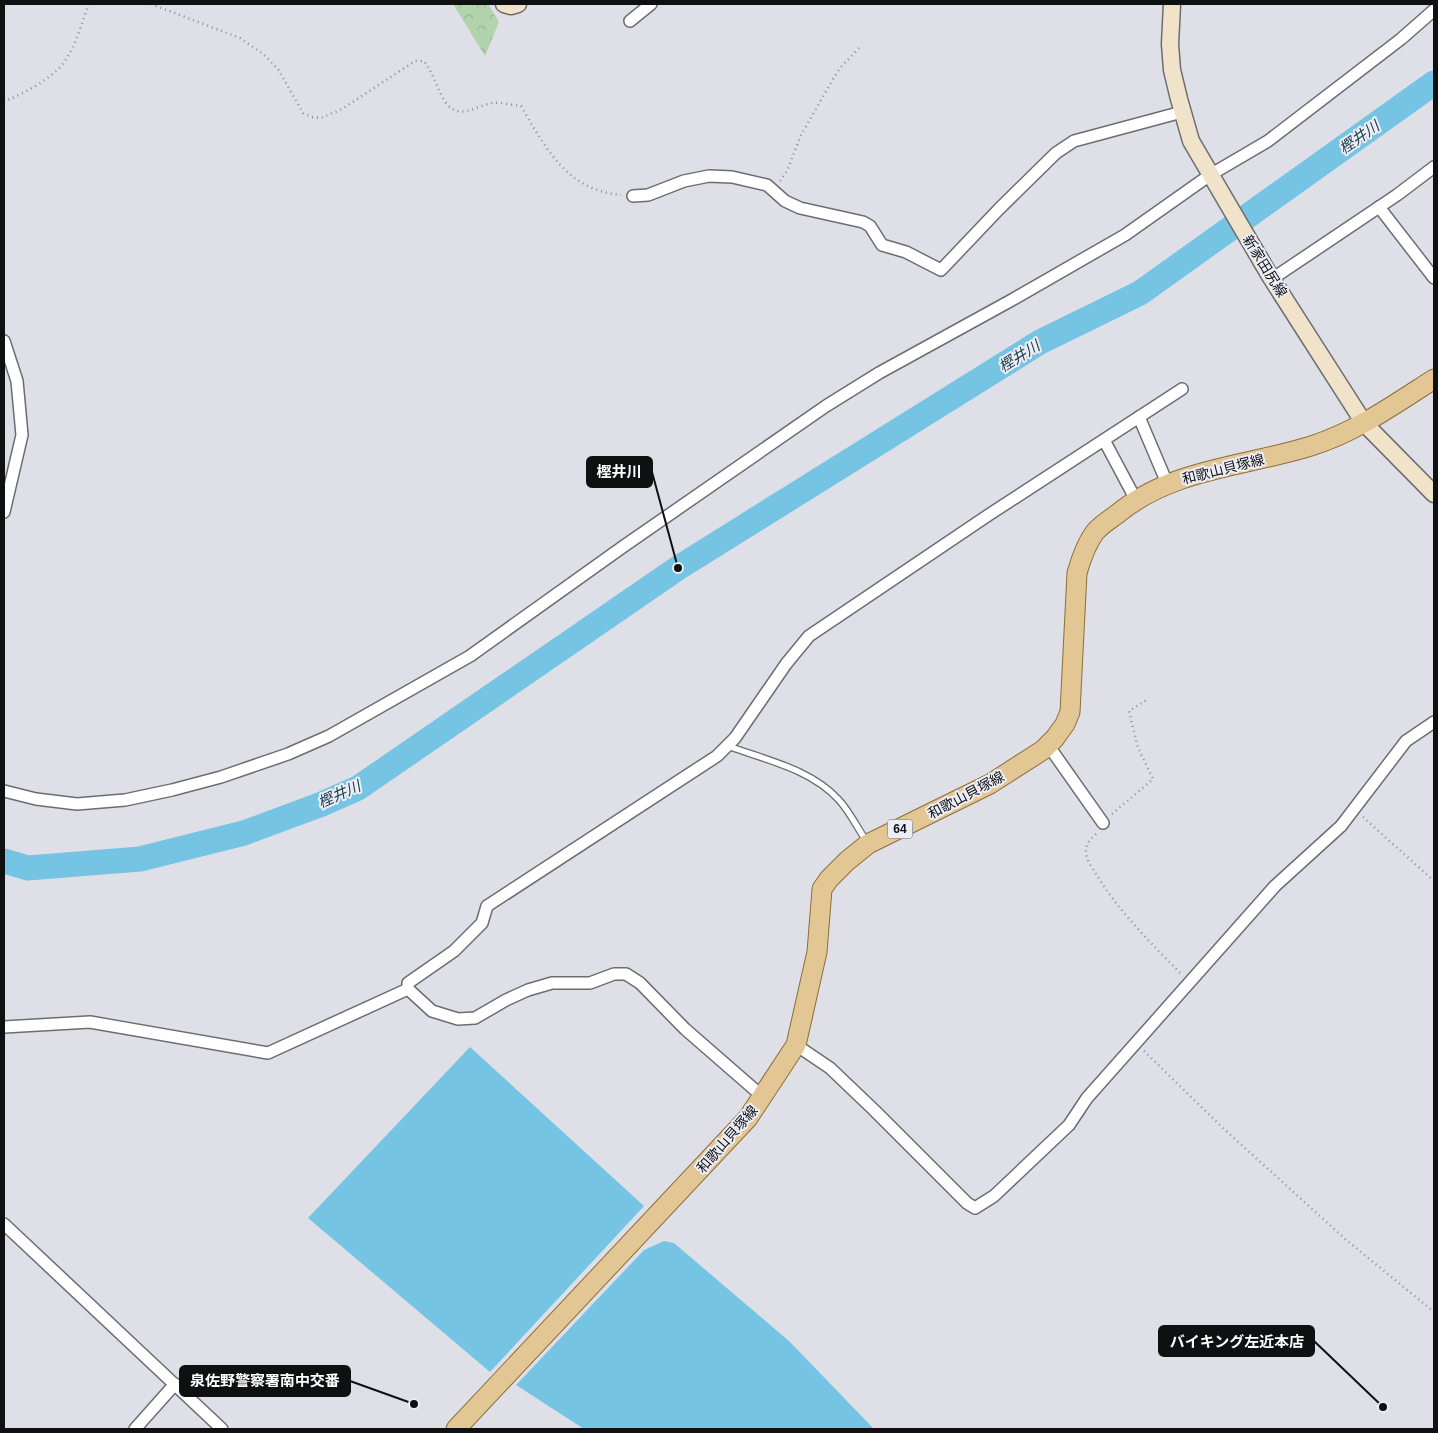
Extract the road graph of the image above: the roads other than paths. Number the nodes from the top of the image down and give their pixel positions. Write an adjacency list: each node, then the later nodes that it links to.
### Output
1 (504, 4): 2 (main road)
2 (518, 4)
3 (650, 4): 6 (street)
4 (1172, 4): 7 (main road, 新家田尻線)
5 (1434, 10): 9 (street)
6 (630, 21)
7 (1182, 112): 9 (main road, 新家田尻線); 10 (street)
8 (1434, 167): 11 (street)
9 (1211, 177): 12 (main road, 新家田尻線); 27 (street)
10 (633, 196)
11 (1379, 207): 12 (street); 13 (street)
12 (1271, 277): 18 (main road, 新家田尻線)
13 (1434, 278)
14 (4, 342): 23 (street)
15 (1434, 379): 18 (main road, 和歌山貝塚線 / 64)
16 (1182, 389): 17 (street)
17 (1139, 417): 19 (street); 20 (street)
18 (1364, 423): 20 (main road, 和歌山貝塚線 / 64); 21 (main road, 新家田尻線)
19 (1104, 440): 22 (street); 26 (street)
20 (1168, 483): 22 (main road, 和歌山貝塚線 / 64)
21 (1434, 494)
22 (1136, 500): 25 (main road, 和歌山貝塚線 / 64)
23 (4, 512)
24 (1434, 722): 32 (street)
25 (1048, 745): 28 (street); 29 (main road, 和歌山貝塚線 / 64)
26 (728, 746): 29 (lane); 30 (street)
27 (4, 791)
28 (1103, 823)
29 (868, 844): 32 (main road, 和歌山貝塚線 / 64)
30 (408, 989): 31 (street); 33 (street)
31 (4, 1027)
32 (796, 1045): 33 (main road, 和歌山貝塚線 / 64)
33 (762, 1096): 38 (main road, 和歌山貝塚線 / 64)
34 (6, 1230): 35 (street)
35 (175, 1384): 36 (street); 37 (street)
36 (135, 1429)
37 (222, 1429)
38 (456, 1429)

